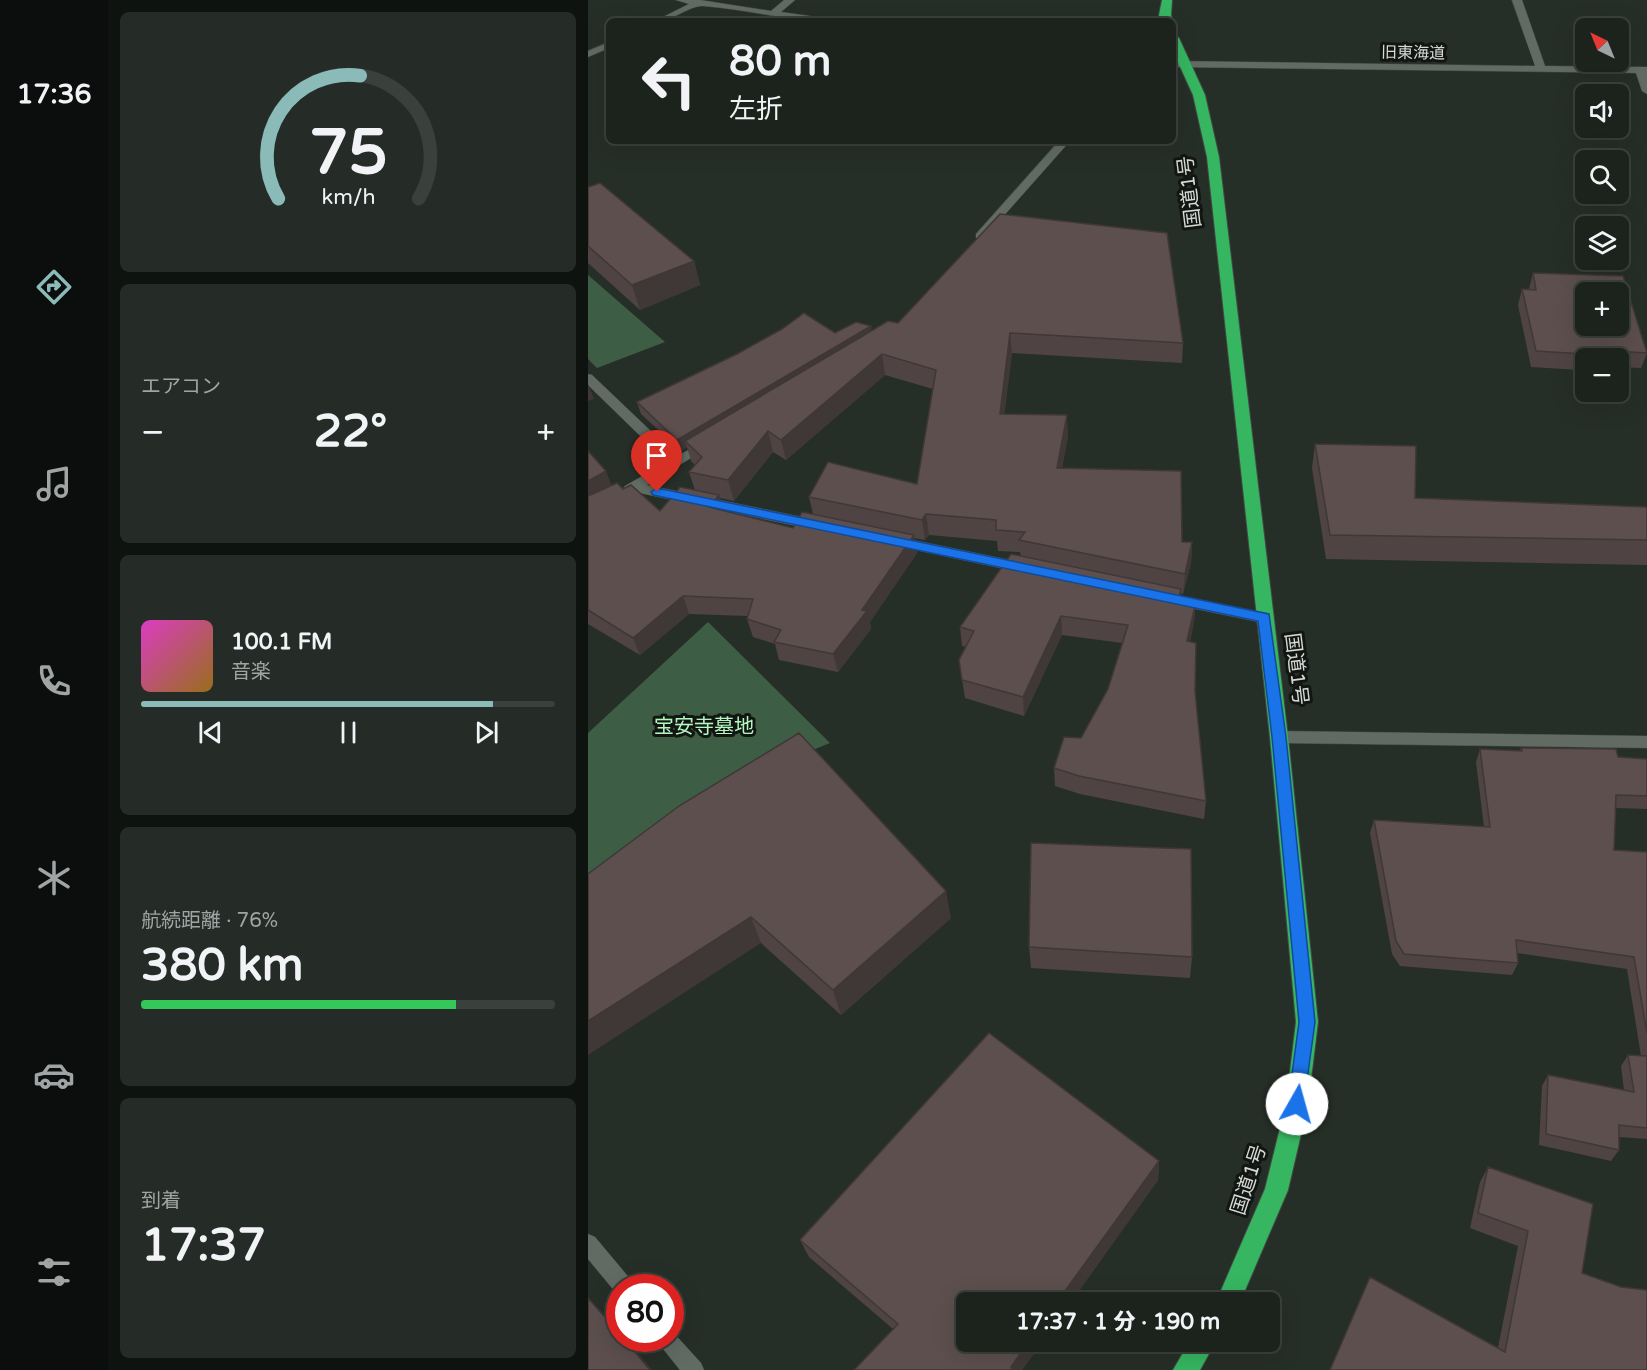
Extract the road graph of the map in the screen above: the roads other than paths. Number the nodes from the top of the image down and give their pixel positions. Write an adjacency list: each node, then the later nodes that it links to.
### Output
1 (681, 0): 5 (street)
2 (790, 0): 6 (street)
3 (1167, 0): 9 (highway)
4 (1518, 0): 14 (street)
5 (698, 3): 6 (street); 7 (street)
6 (774, 13): 8 (street)
7 (666, 18)
8 (805, 18)
9 (1166, 18)
10 (606, 46): 12 (street)
11 (1176, 49): 13 (highway, 国道1号)
12 (588, 54)
13 (1180, 64): 14 (street, 旧東海道); 28 (highway, 国道1号)
14 (1541, 69): 15 (street, 旧東海道)
15 (1643, 70): 16 (street)
16 (1647, 91)
17 (1062, 144): 18 (street)
18 (971, 246)
19 (588, 378): 21 (street)
20 (714, 440): 21 (street)
21 (676, 463): 22 (street)
22 (633, 487): 23 (street); 24 (street)
23 (615, 497)
24 (832, 528)
25 (879, 538): 26 (street)
26 (1042, 572)
27 (1159, 596): 28 (street)
28 (1264, 618): 29 (highway, 国道1号)
29 (1279, 737): 30 (street); 33 (highway, 国道1号)
30 (1647, 742)
31 (588, 1244): 32 (street)
32 (613, 1274)
33 (1232, 1292)
34 (679, 1352): 36 (street)
35 (1197, 1352): 37 (highway)
36 (694, 1370)
37 (1186, 1370)

